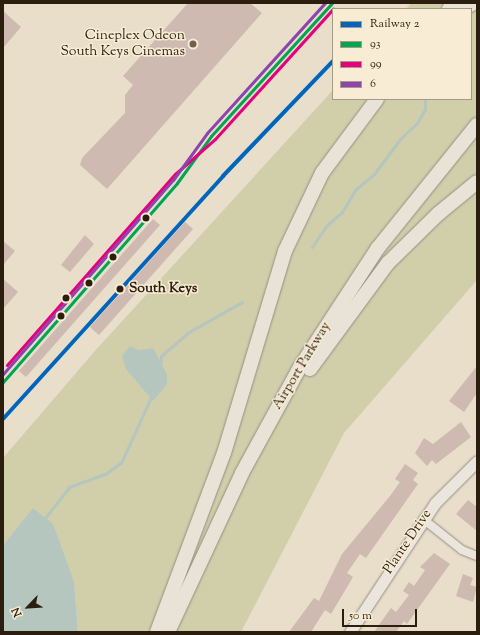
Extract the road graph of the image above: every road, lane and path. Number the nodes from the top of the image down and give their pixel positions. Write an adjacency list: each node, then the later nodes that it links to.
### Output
1 (474, 3): 2 (highway)
2 (465, 8)
3 (376, 100): 10 (highway)
4 (477, 125): 7 (highway, Airport Parkway)
5 (477, 182): 7 (highway)
6 (477, 461): 8 (street, Plante Drive)
7 (228, 500): 11 (highway, Airport Parkway)
8 (423, 519): 9 (street); 12 (street, Plante Drive)
9 (477, 556)
10 (158, 632)
11 (168, 632)
12 (350, 632)

